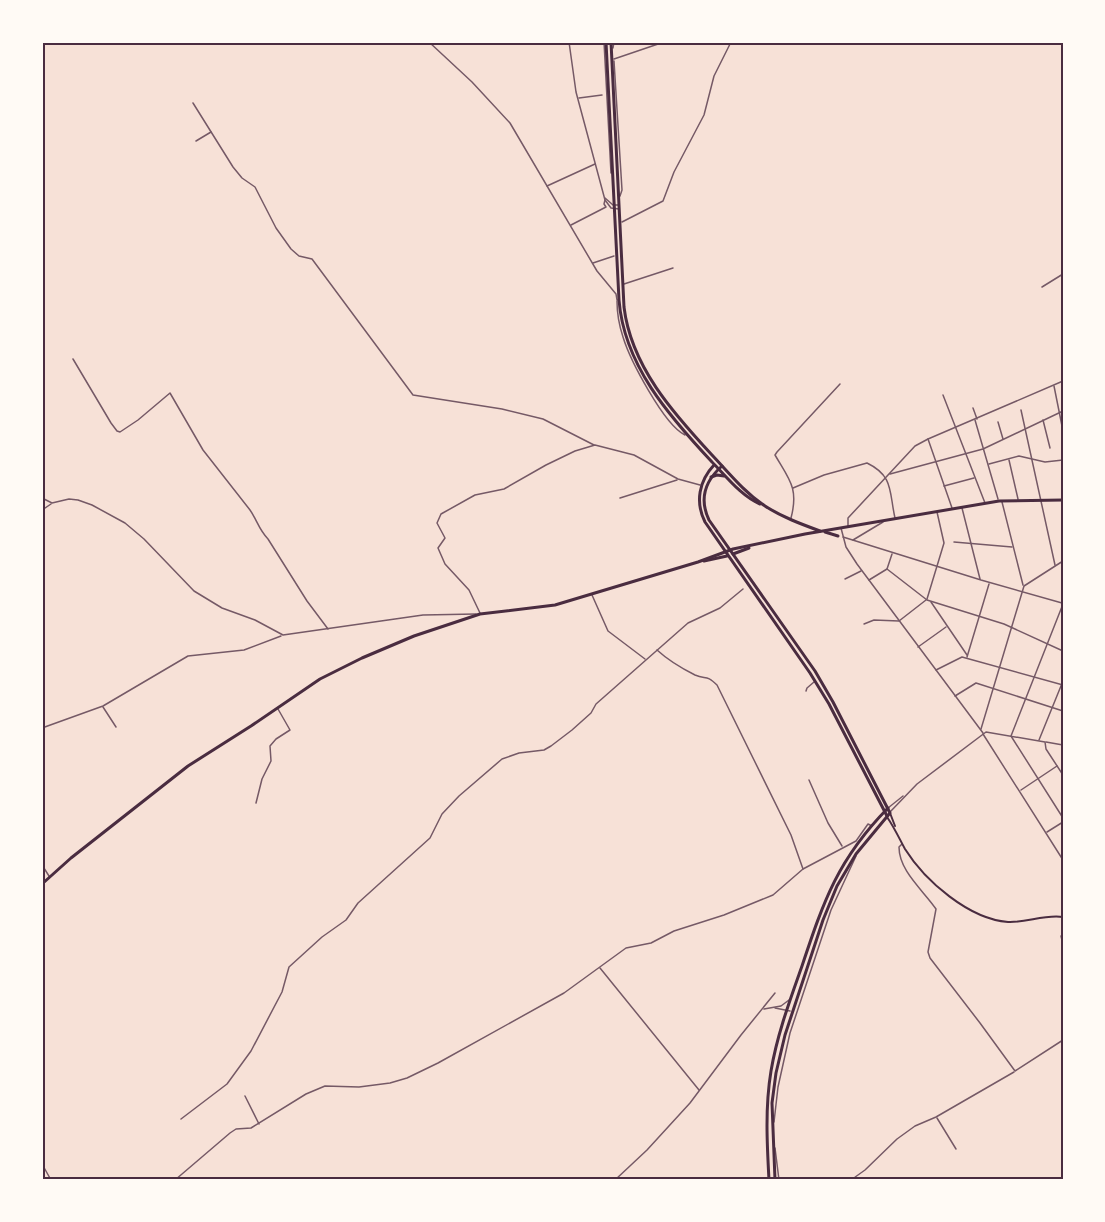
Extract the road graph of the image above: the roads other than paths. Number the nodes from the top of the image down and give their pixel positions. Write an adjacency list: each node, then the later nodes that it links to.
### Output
1 (429, 42): 14 (street)
2 (569, 42): 9 (street)
3 (605, 42): 15 (main road)
4 (613, 42): 7 (main road)
5 (664, 42): 7 (street)
6 (731, 42): 18 (street)
7 (612, 59): 15 (main road)
8 (602, 95): 9 (street)
9 (578, 98): 13 (street)
10 (193, 103): 11 (street)
11 (212, 132): 12 (street); 44 (street)
12 (196, 141)
13 (596, 164): 14 (street); 16 (street)
14 (547, 187): 19 (street)
15 (617, 197): 16 (main road); 17 (main road)
16 (606, 200): 17 (street); 17 (street); 19 (street)
17 (617, 209): 18 (main road); 20 (main road)
18 (621, 222): 24 (main road)
19 (571, 225): 21 (street)
20 (618, 255): 21 (street); 26 (main road)
21 (593, 263): 26 (street)
22 (673, 268): 24 (street)
23 (1063, 274): 25 (street)
24 (623, 284): 53 (main road)
25 (1042, 287)
26 (618, 300): 48 (main road)
27 (73, 358): 119 (street)
28 (1063, 381): 30 (street)
29 (840, 384): 65 (street)
30 (1054, 385): 35 (street); 36 (street)
31 (943, 395): 39 (street)
32 (973, 408): 36 (street)
33 (1021, 410): 40 (street)
34 (1063, 411): 35 (street)
35 (1059, 412): 37 (street); 41 (street)
36 (976, 419): 39 (street); 46 (street)
37 (1043, 420): 40 (street); 45 (street)
38 (998, 422): 43 (street)
39 (957, 427): 42 (street); 47 (street)
40 (1025, 429): 43 (street); 50 (street)
41 (1063, 431)
42 (928, 439): 52 (street); 57 (street)
43 (1003, 440): 46 (street)
44 (596, 445): 62 (street); 113 (street)
45 (1050, 448)
46 (983, 449): 47 (street); 54 (street)
47 (967, 453): 52 (street); 61 (street)
48 (709, 459): 53 (main road); 56 (main road)
49 (1008, 459): 50 (street); 54 (street); 69 (street)
50 (1032, 459): 51 (street); 68 (street)
51 (1063, 460)
52 (936, 462): 57 (street); 64 (street)
53 (716, 463): 55 (main road); 56 (main road)
54 (988, 464): 71 (street)
55 (720, 467): 59 (main road); 60 (main road); 74 (main road)
56 (708, 471): 63 (main road)
57 (890, 474): 58 (street)
58 (887, 477): 65 (street); 79 (street); 82 (street)
59 (709, 478): 60 (main road); 91 (main road)
60 (727, 478): 74 (main road)
61 (975, 478): 64 (street); 73 (street)
62 (678, 479): 63 (street); 67 (street)
63 (701, 486): 92 (main road)
64 (944, 486): 76 (street)
65 (793, 488): 80 (street)
66 (42, 498): 72 (street)
67 (620, 498)
68 (1042, 499): 69 (main road); 70 (main road); 98 (street)
69 (1019, 500): 71 (main road)
70 (1063, 500)
71 (1000, 501): 73 (main road); 90 (street)
72 (52, 503): 77 (street); 120 (street)
73 (985, 504): 75 (main road)
74 (765, 506): 80 (main road)
75 (962, 507): 76 (main road); 88 (street)
76 (952, 509): 78 (main road)
77 (42, 510)
78 (937, 512): 79 (main road); 99 (street)
79 (896, 518): 81 (main road)
80 (791, 519): 84 (main road)
81 (885, 520): 82 (main road); 86 (street)
82 (848, 527): 83 (main road)
83 (839, 528): 84 (main road); 85 (street)
84 (822, 531): 85 (main road); 89 (main road)
85 (840, 536): 86 (street); 101 (street)
86 (853, 540): 93 (street)
87 (954, 542): 88 (street)
88 (970, 543): 90 (street); 103 (street)
89 (757, 545): 91 (main road); 94 (main road)
90 (1013, 547): 106 (street)
91 (730, 550): 92 (main road); 94 (main road)
92 (724, 551): 95 (main road); 97 (main road)
93 (892, 553): 99 (street); 100 (street)
94 (733, 554): 95 (main road); 159 (main road)
95 (727, 556): 97 (main road); 132 (main road)
96 (1063, 561): 98 (street)
97 (698, 562): 109 (main road)
98 (1055, 565): 106 (street)
99 (938, 567): 103 (street); 110 (street)
100 (887, 569): 104 (street); 110 (street)
101 (862, 571): 102 (street); 104 (street)
102 (845, 579)
103 (981, 580): 105 (street)
104 (869, 581): 115 (street)
105 (989, 583): 108 (street); 114 (street)
106 (1024, 586): 108 (street)
107 (743, 589): 125 (street)
108 (1022, 592): 112 (street); 118 (street)
109 (591, 594): 113 (main road); 128 (street)
110 (927, 600): 111 (street); 115 (street)
111 (931, 602): 114 (street); 117 (street)
112 (1063, 604): 123 (street)
113 (480, 614): 119 (street); 141 (main road)
114 (979, 616): 118 (street); 127 (street)
115 (898, 621): 116 (street); 124 (street)
116 (864, 624)
117 (947, 627): 124 (street); 127 (street)
118 (1011, 627): 123 (street); 129 (street)
119 (328, 629): 121 (street)
120 (275, 632): 121 (street); 122 (street)
121 (283, 635): 122 (street)
122 (274, 638): 139 (street)
123 (1048, 644): 126 (street); 131 (street)
124 (918, 647): 130 (street)
125 (656, 650): 128 (street); 174 (street)
126 (1063, 651)
127 (967, 656): 129 (street); 130 (street)
128 (645, 659): 192 (street)
129 (998, 667): 131 (street); 135 (street)
130 (936, 671): 137 (street)
131 (1035, 677): 134 (street); 138 (street)
132 (815, 681): 136 (street); 157 (main road)
133 (1063, 681): 134 (street)
134 (1062, 685): 140 (street)
135 (992, 688): 137 (street); 138 (street); 145 (street)
136 (806, 691)
137 (955, 696): 145 (street)
138 (1026, 699): 140 (street); 147 (street)
139 (103, 706): 143 (street); 144 (street)
140 (1053, 707): 142 (street); 148 (street)
141 (277, 708): 158 (street); 175 (main road)
142 (1063, 711)
143 (116, 727)
144 (42, 728)
145 (980, 730): 146 (street)
146 (983, 733): 147 (street); 155 (street); 156 (street)
147 (1011, 736): 148 (street); 153 (street)
148 (1039, 741): 149 (street)
149 (1045, 742): 150 (street); 151 (street)
150 (1063, 745)
151 (1057, 766): 152 (street); 153 (street)
152 (1063, 775)
153 (1039, 778): 155 (street); 164 (street)
154 (809, 780): 170 (street)
155 (1020, 791): 168 (street)
156 (906, 794): 159 (street); 161 (street)
157 (879, 802): 160 (main road); 162 (main road)
158 (256, 803)
159 (888, 808): 160 (main road); 161 (main road)
160 (884, 811): 162 (main road); 163 (main road)
161 (890, 813): 163 (main road); 167 (main road)
162 (880, 816): 166 (main road)
163 (887, 816): 167 (main road); 171 (main road)
164 (1063, 818)
165 (1063, 822): 168 (street)
166 (872, 826): 170 (street); 182 (main road)
167 (895, 829): 169 (main road)
168 (1046, 832): 172 (street)
169 (902, 843): 177 (main road); 188 (street)
170 (843, 847): 174 (street)
171 (856, 854): 186 (main road); 200 (street)
172 (1063, 860)
173 (42, 865): 175 (street)
174 (803, 869): 180 (street)
175 (49, 877): 176 (main road)
176 (42, 884)
177 (1063, 917)
178 (1060, 936): 179 (street)
179 (1063, 944)
180 (599, 966): 189 (street); 193 (street)
181 (775, 993): 184 (street)
182 (792, 997): 183 (street); 185 (main road)
183 (774, 1008): 184 (street); 185 (street)
184 (763, 1009): 189 (street)
185 (787, 1011): 186 (street); 199 (main road)
186 (793, 1011): 200 (main road)
187 (1063, 1040): 188 (street)
188 (1015, 1071): 191 (street)
189 (699, 1090): 198 (street)
190 (244, 1096): 193 (street)
191 (936, 1117): 194 (street); 201 (street)
192 (181, 1119)
193 (260, 1124): 197 (street)
194 (956, 1149)
195 (42, 1164): 196 (street)
196 (51, 1180)
197 (175, 1180)
198 (615, 1180)
199 (769, 1180)
200 (777, 1180)
201 (850, 1180)

